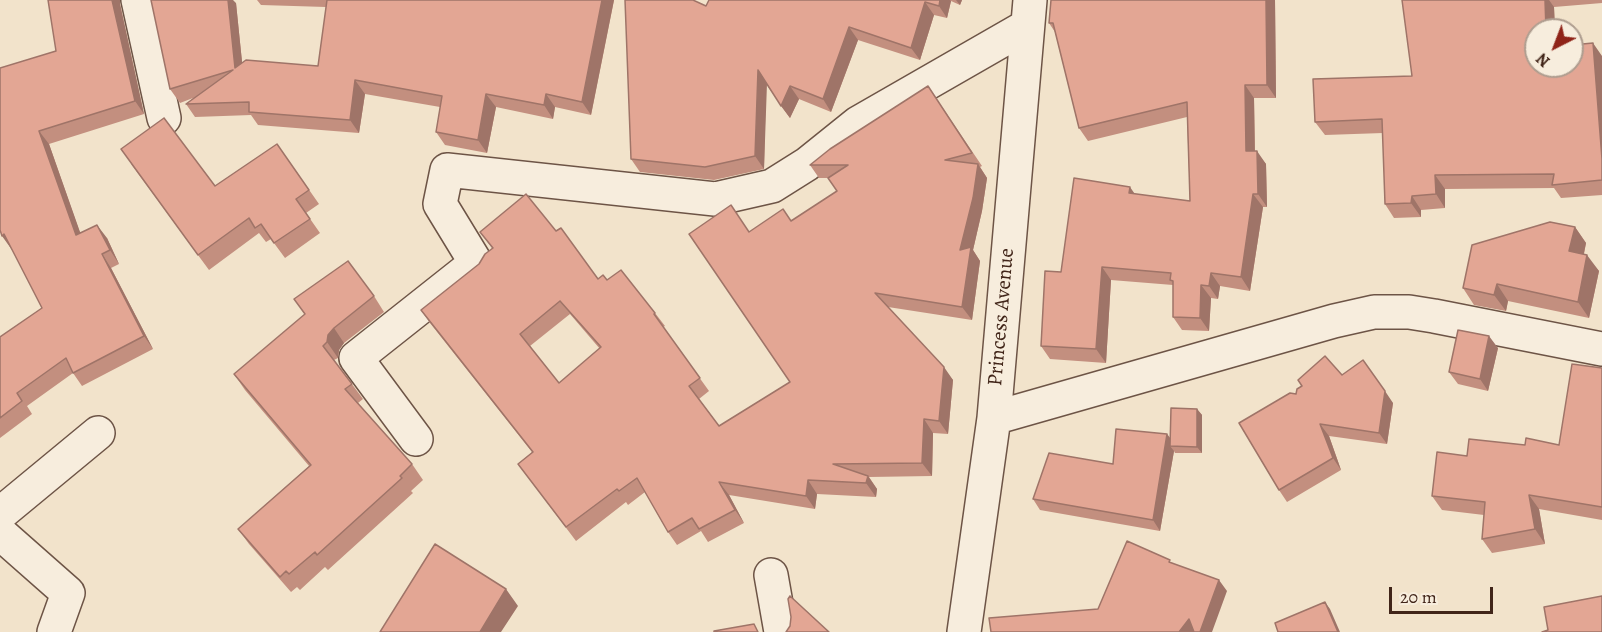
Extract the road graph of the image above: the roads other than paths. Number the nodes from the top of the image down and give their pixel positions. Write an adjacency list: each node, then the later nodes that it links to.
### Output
1 (138, 0): 3 (street)
2 (1029, 13): 5 (street, Princess Avenue); 7 (street)
3 (165, 118)
4 (1602, 350): 5 (street)
5 (994, 418): 13 (street, Princess Avenue)
6 (98, 433): 8 (street)
7 (416, 439)
8 (0, 514)
9 (0, 533): 11 (street)
10 (771, 576): 12 (street)
11 (54, 632)
12 (781, 632)
13 (964, 632)

